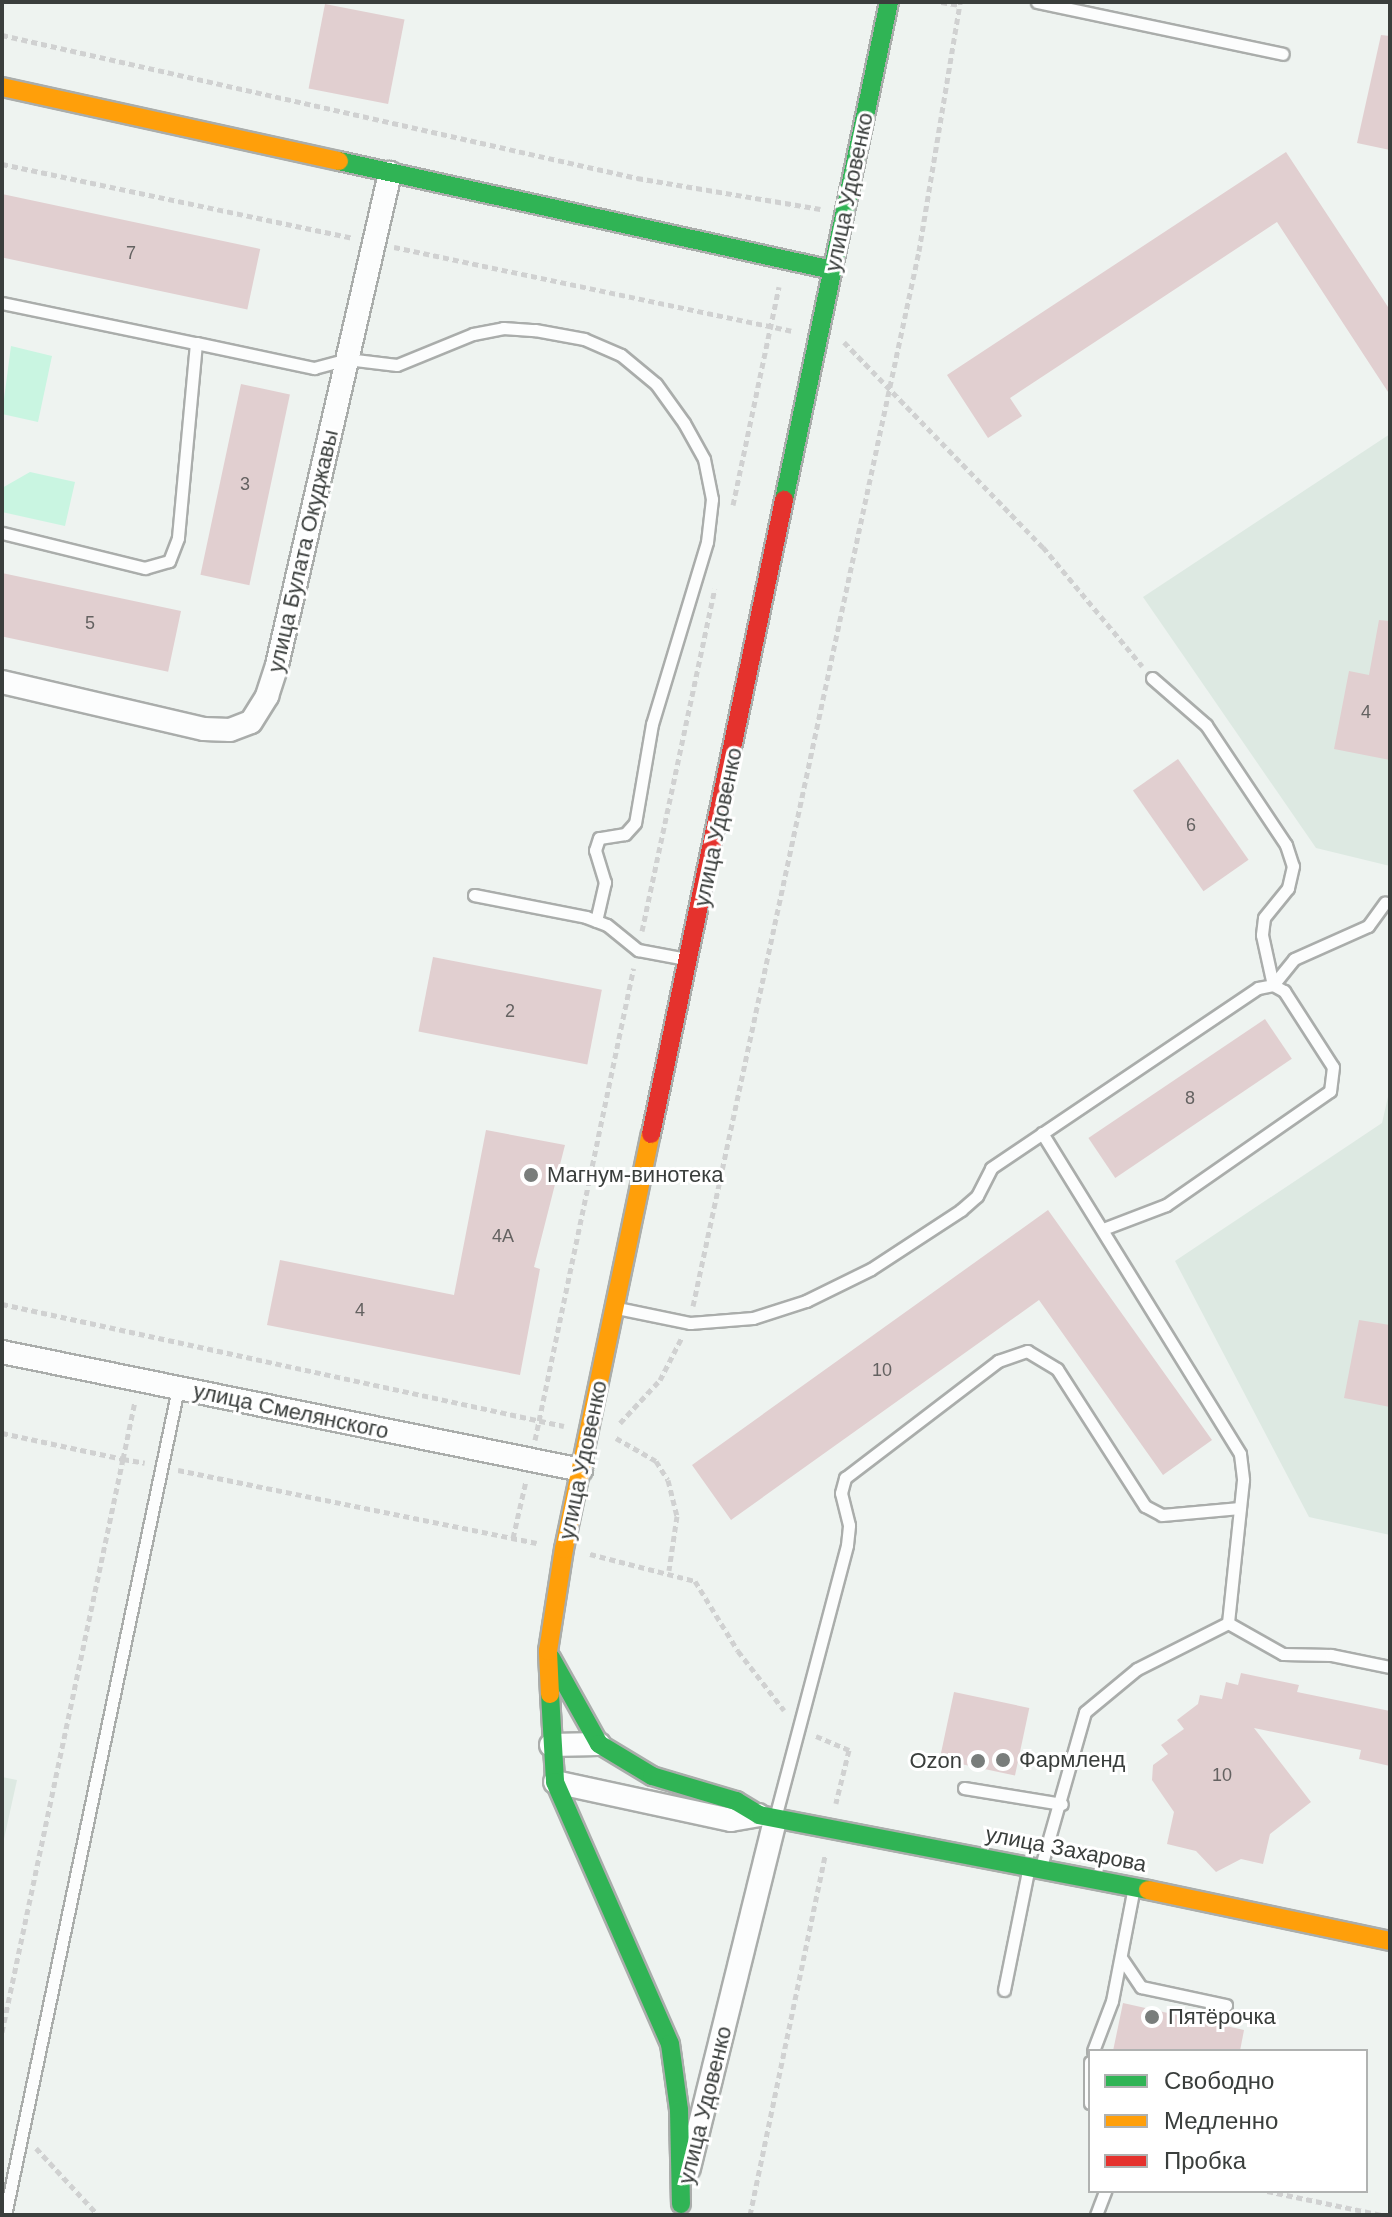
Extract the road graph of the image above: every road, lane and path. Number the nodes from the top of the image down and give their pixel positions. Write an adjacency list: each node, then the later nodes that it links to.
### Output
1 (889, 2): 9 (street, улица Удовенко)
2 (941, 2): 4 (path)
3 (1037, 2): 6 (lane)
4 (960, 4): 30 (path)
5 (2, 35): 9 (path)
6 (1283, 54)
7 (2, 87): 8 (street)
8 (390, 173): 10 (street); 14 (street, улица Булата Окуджавы)
9 (844, 213): 11 (street, улица Удовенко)
10 (785, 260): 11 (street); 15 (path)
11 (832, 270): 24 (street, улица Удовенко)
12 (2, 303): 13 (lane)
13 (196, 343): 14 (lane); 16 (lane)
14 (347, 359): 19 (street, улица Булата Окуджавы); 22 (lane)
15 (731, 514)
16 (2, 533)
17 (718, 576): 23 (path)
18 (1152, 678): 25 (lane)
19 (2, 682)
20 (474, 895): 22 (lane)
21 (1385, 903): 25 (lane)
22 (596, 921): 23 (lane)
23 (638, 950): 24 (lane); 34 (path)
24 (691, 960): 29 (street, улица Удовенко)
25 (1273, 985): 26 (lane); 27 (lane)
26 (1042, 1133): 27 (lane); 30 (lane)
27 (1103, 1229): 39 (lane)
28 (2, 1304): 34 (path)
29 (616, 1308): 30 (lane); 35 (street, улица Удовенко)
30 (690, 1323): 41 (path)
31 (2, 1352): 32 (street, улица Смелянского)
32 (140, 1380): 33 (street, улица Смелянского); 36 (path)
33 (178, 1388): 37 (street, улица Смелянского); 60 (lane)
34 (539, 1420): 35 (path); 37 (path)
35 (589, 1431): 38 (street, улица Удовенко)
36 (2, 1433)
37 (530, 1460): 38 (street, улица Смелянского); 40 (path)
38 (581, 1470): 43 (street, улица Удовенко)
39 (1240, 1508): 42 (lane); 51 (lane)
40 (513, 1538)
41 (669, 1570)
42 (1228, 1623): 44 (lane); 50 (lane)
43 (548, 1651): 45 (street); 46 (street, улица Удовенко)
44 (1390, 1667)
45 (599, 1744): 46 (street); 51 (street, улица Захарова)
46 (551, 1745): 47 (street, улица Удовенко)
47 (555, 1782): 51 (street); 63 (street, улица Удовенко)
48 (964, 1788): 50 (lane)
49 (836, 1804): 52 (path)
50 (1062, 1804): 53 (lane)
51 (767, 1818): 52 (street, улица Захарова); 63 (street, улица Удовенко)
52 (831, 1830): 53 (street, улица Захарова); 66 (path)
53 (1035, 1866): 54 (street, улица Захарова); 57 (lane)
54 (1134, 1887): 55 (street, улица Захарова); 56 (lane)
55 (1390, 1941)
56 (1122, 1959): 58 (lane); 59 (lane)
57 (1004, 1990)
58 (1226, 2005)
59 (1094, 2049)
60 (21, 2141): 64 (lane); 65 (path)
61 (1104, 2193): 67 (lane)
62 (1277, 2193): 68 (path)
63 (680, 2209)
64 (5, 2215)
65 (98, 2215)
66 (750, 2215)
67 (1096, 2215)
68 (1382, 2215)

